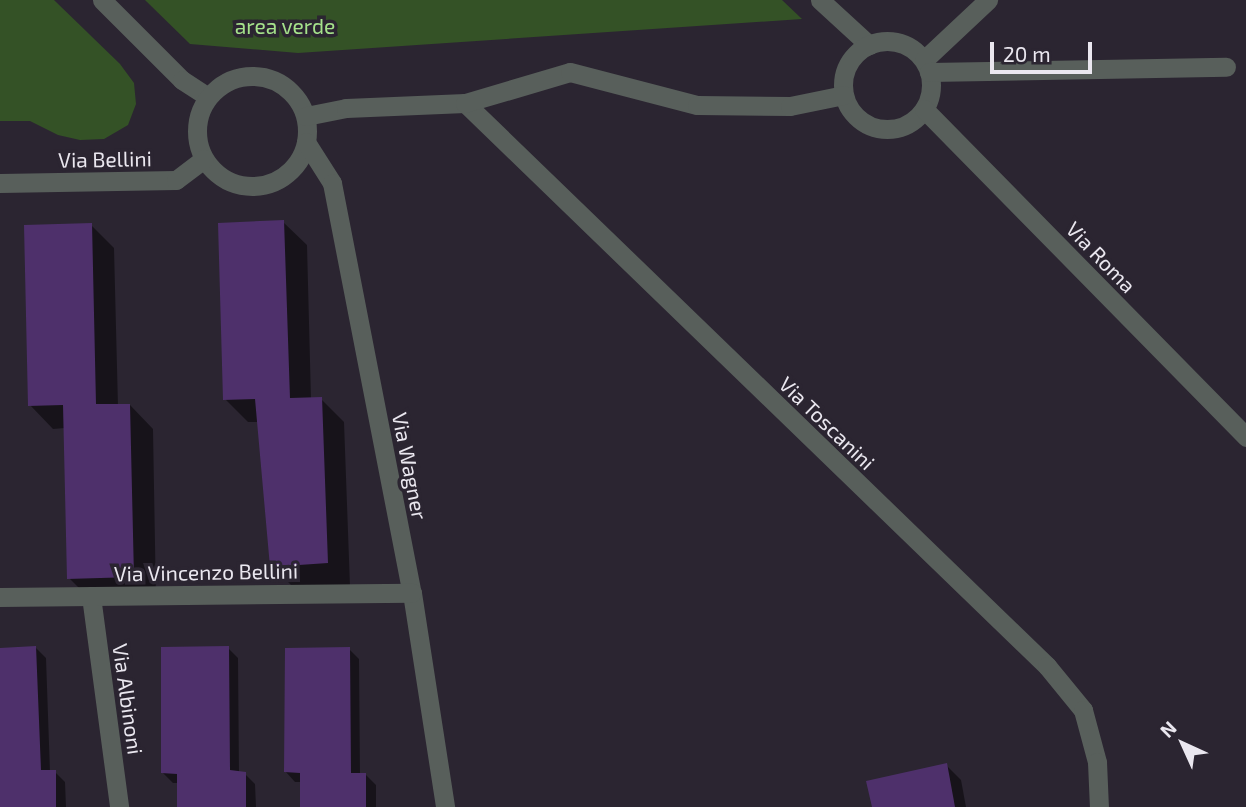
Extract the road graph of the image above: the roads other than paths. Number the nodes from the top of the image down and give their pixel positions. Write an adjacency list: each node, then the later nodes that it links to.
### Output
1 (102, 0): 8 (street)
2 (820, 0): 4 (street)
3 (988, 0): 5 (street)
4 (869, 45): 5 (street); 7 (street)
5 (927, 66): 6 (street); 10 (street)
6 (1226, 67)
7 (844, 95): 9 (street); 10 (street)
8 (208, 97): 11 (street); 13 (street)
9 (465, 103): 11 (street); 21 (street, Via Toscanini)
10 (924, 109): 15 (street, Via Roma)
11 (306, 116): 12 (street)
12 (306, 142): 13 (street); 16 (street, Via Wagner)
13 (204, 159): 14 (street, Via Bellini)
14 (0, 183)
15 (1246, 437)
16 (412, 593): 17 (street, Via Vincenzo Bellini); 20 (street, Via Wagner)
17 (91, 596): 18 (street, Via Vincenzo Bellini); 19 (street, Via Albinoni)
18 (0, 597)
19 (119, 807)
20 (445, 807)
21 (1099, 807)

